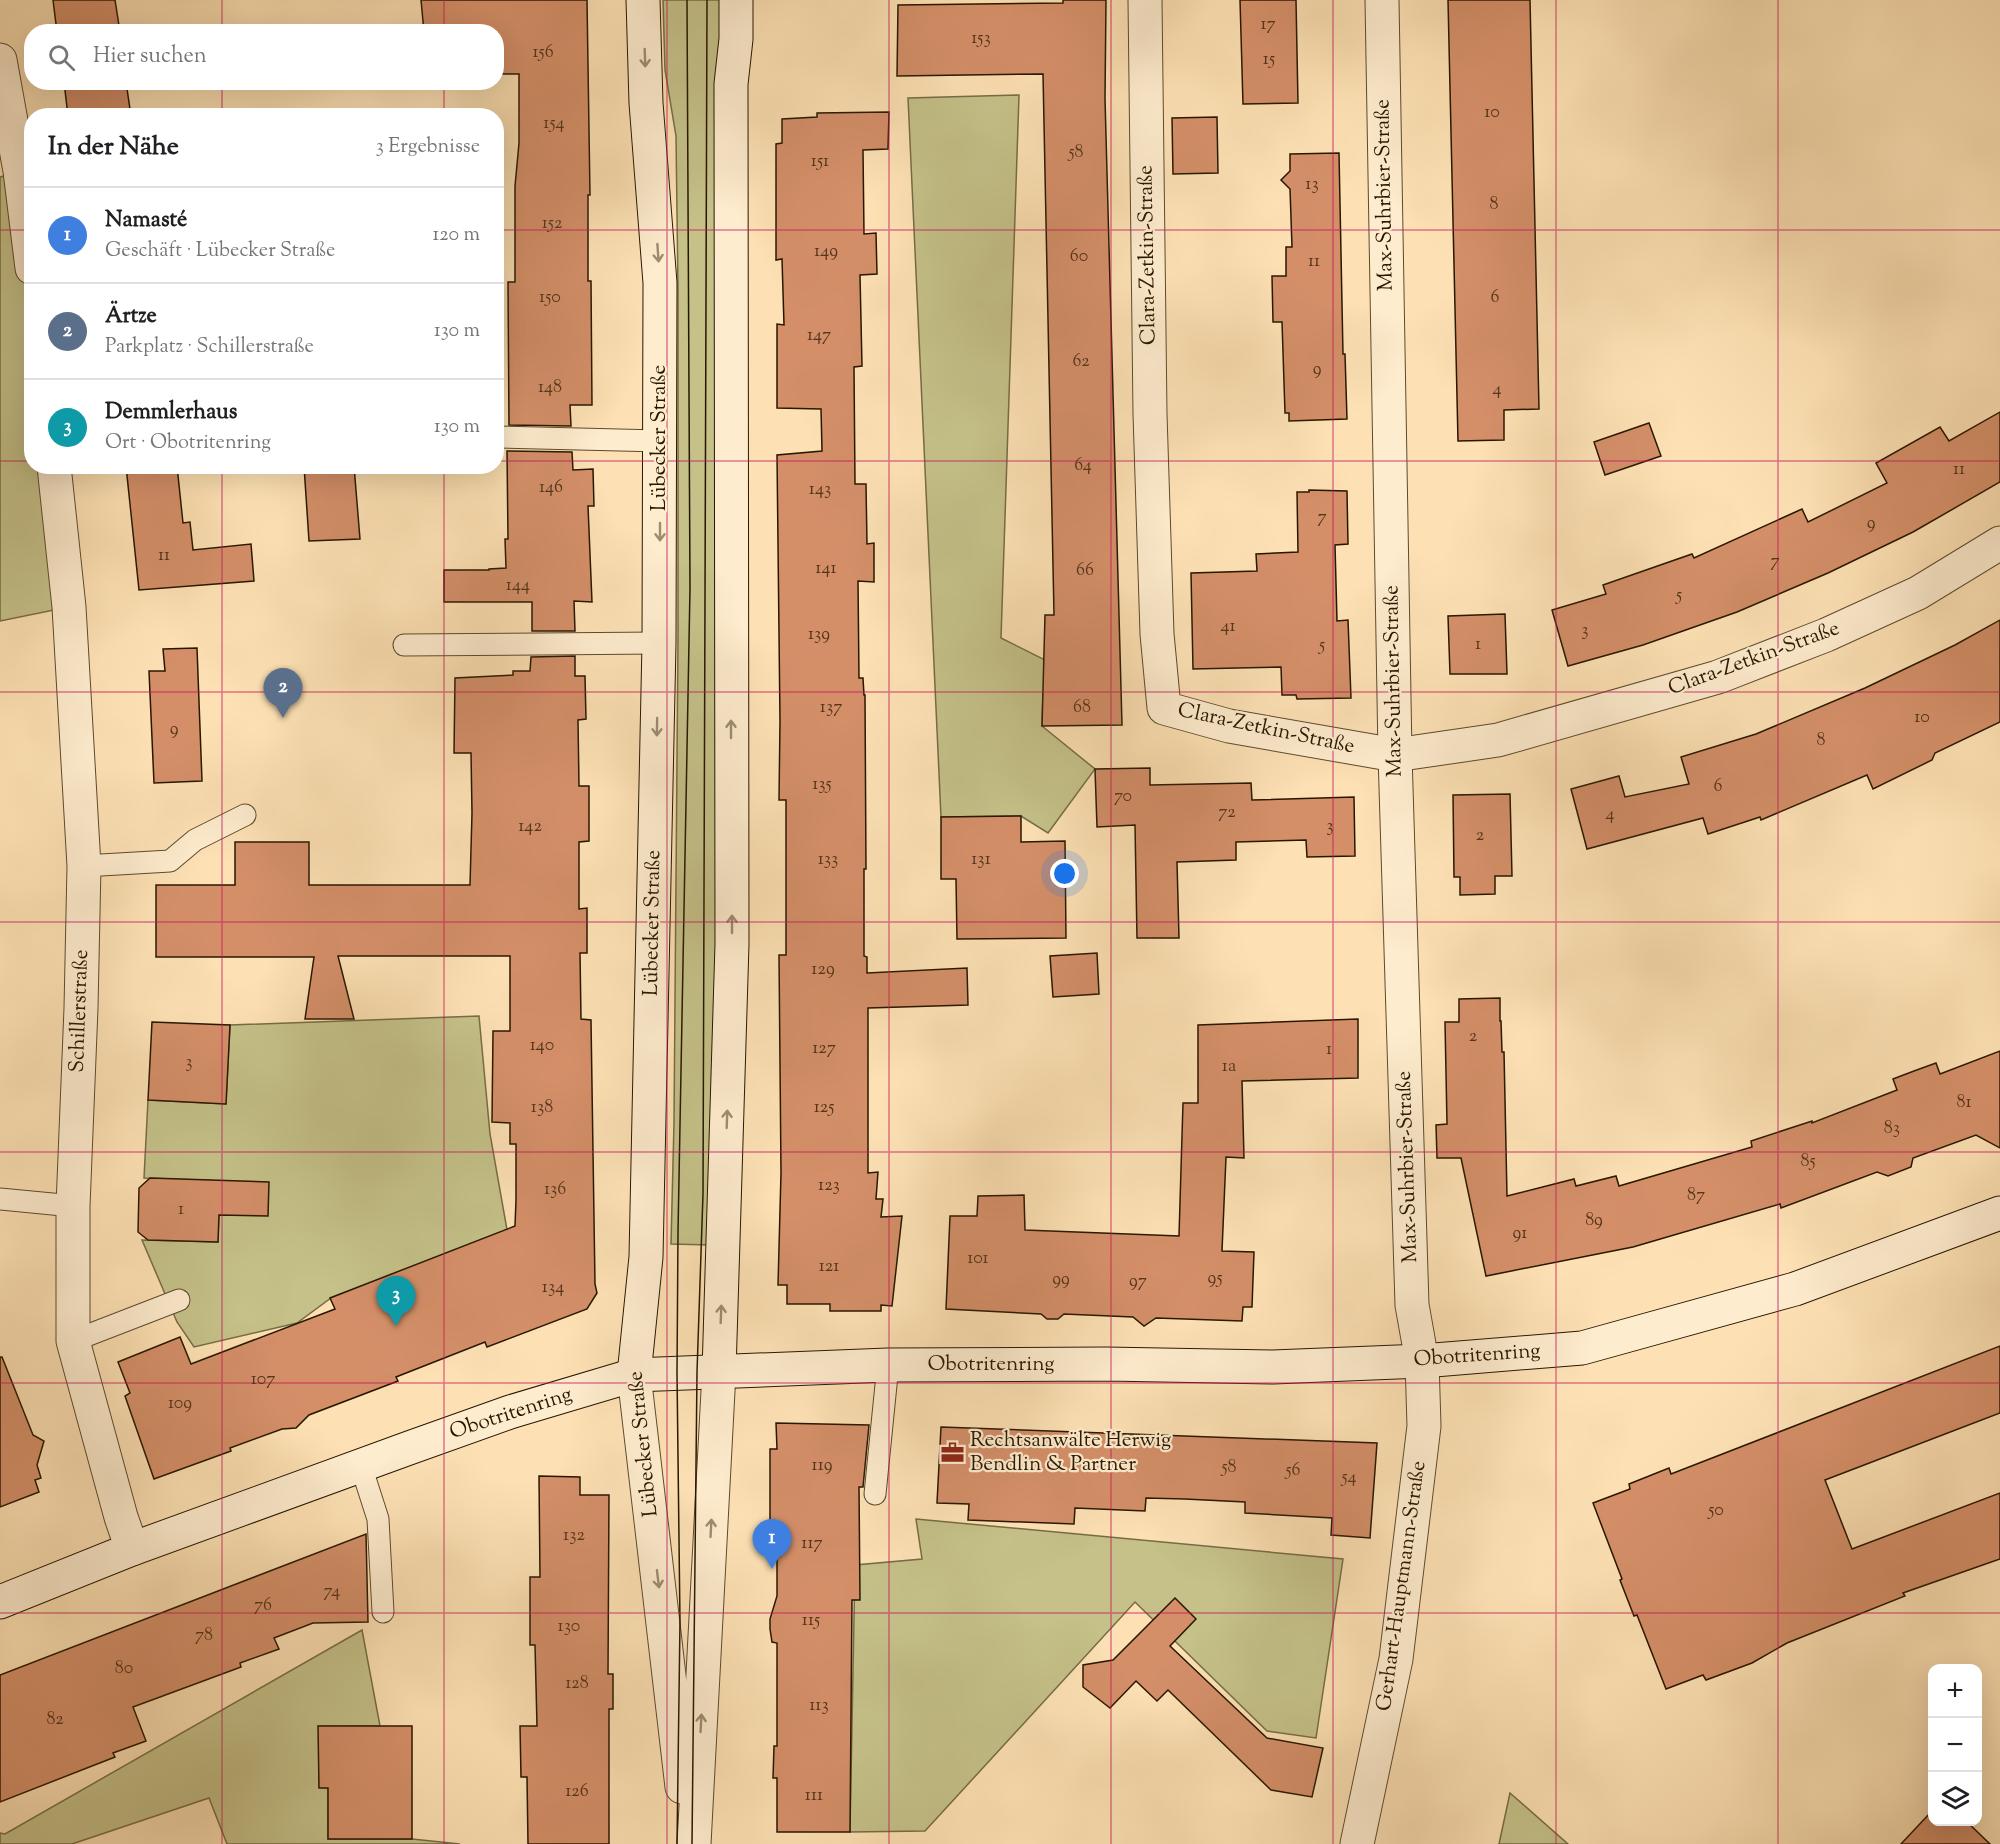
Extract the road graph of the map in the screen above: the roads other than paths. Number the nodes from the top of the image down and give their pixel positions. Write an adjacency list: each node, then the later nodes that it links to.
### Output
1 (643, 0): 8 (street, Lübecker Straße, one-way to 8)
2 (736, 0): 23 (street, one-way to 2)
3 (1145, 0): 13 (street, Clara-Zetkin-Straße)
4 (1382, 0): 13 (street, Max-Suhrbier-Straße)
5 (0, 60): 6 (street)
6 (24, 194)
7 (504, 437): 8 (lane)
8 (660, 441): 11 (street, Lübecker Straße, one-way to 11)
9 (55, 474): 15 (street, Schillerstraße)
10 (2000, 543): 13 (street, Clara-Zetkin-Straße)
11 (659, 643): 12 (lane); 24 (street, Lübecker Straße, one-way to 24)
12 (404, 645)
13 (1395, 755): 21 (street, Max-Suhrbier-Straße)
14 (245, 815): 15 (lane)
15 (84, 866): 17 (street, Schillerstraße)
16 (0, 1200): 17 (lane)
17 (73, 1206): 20 (street, Schillerstraße)
18 (2000, 1213): 21 (street, Obotritenring)
19 (179, 1300): 20 (lane)
20 (73, 1341): 27 (street, Schillerstraße)
21 (1422, 1361): 22 (street, Obotritenring); 32 (street, Gerhart-Hauptmann-Straße)
22 (888, 1365): 23 (street, Obotritenring); 26 (lane)
23 (719, 1372): 24 (street, Obotritenring); 31 (street, one-way to 23)
24 (634, 1375): 25 (street, Obotritenring); 30 (street, Lübecker Straße, one-way to 30)
25 (361, 1466): 27 (street, Obotritenring); 29 (lane)
26 (875, 1494)
27 (132, 1549): 28 (street, Obotritenring)
28 (0, 1602)
29 (383, 1612)
30 (688, 1844)
31 (694, 1844)
32 (1357, 1844)

